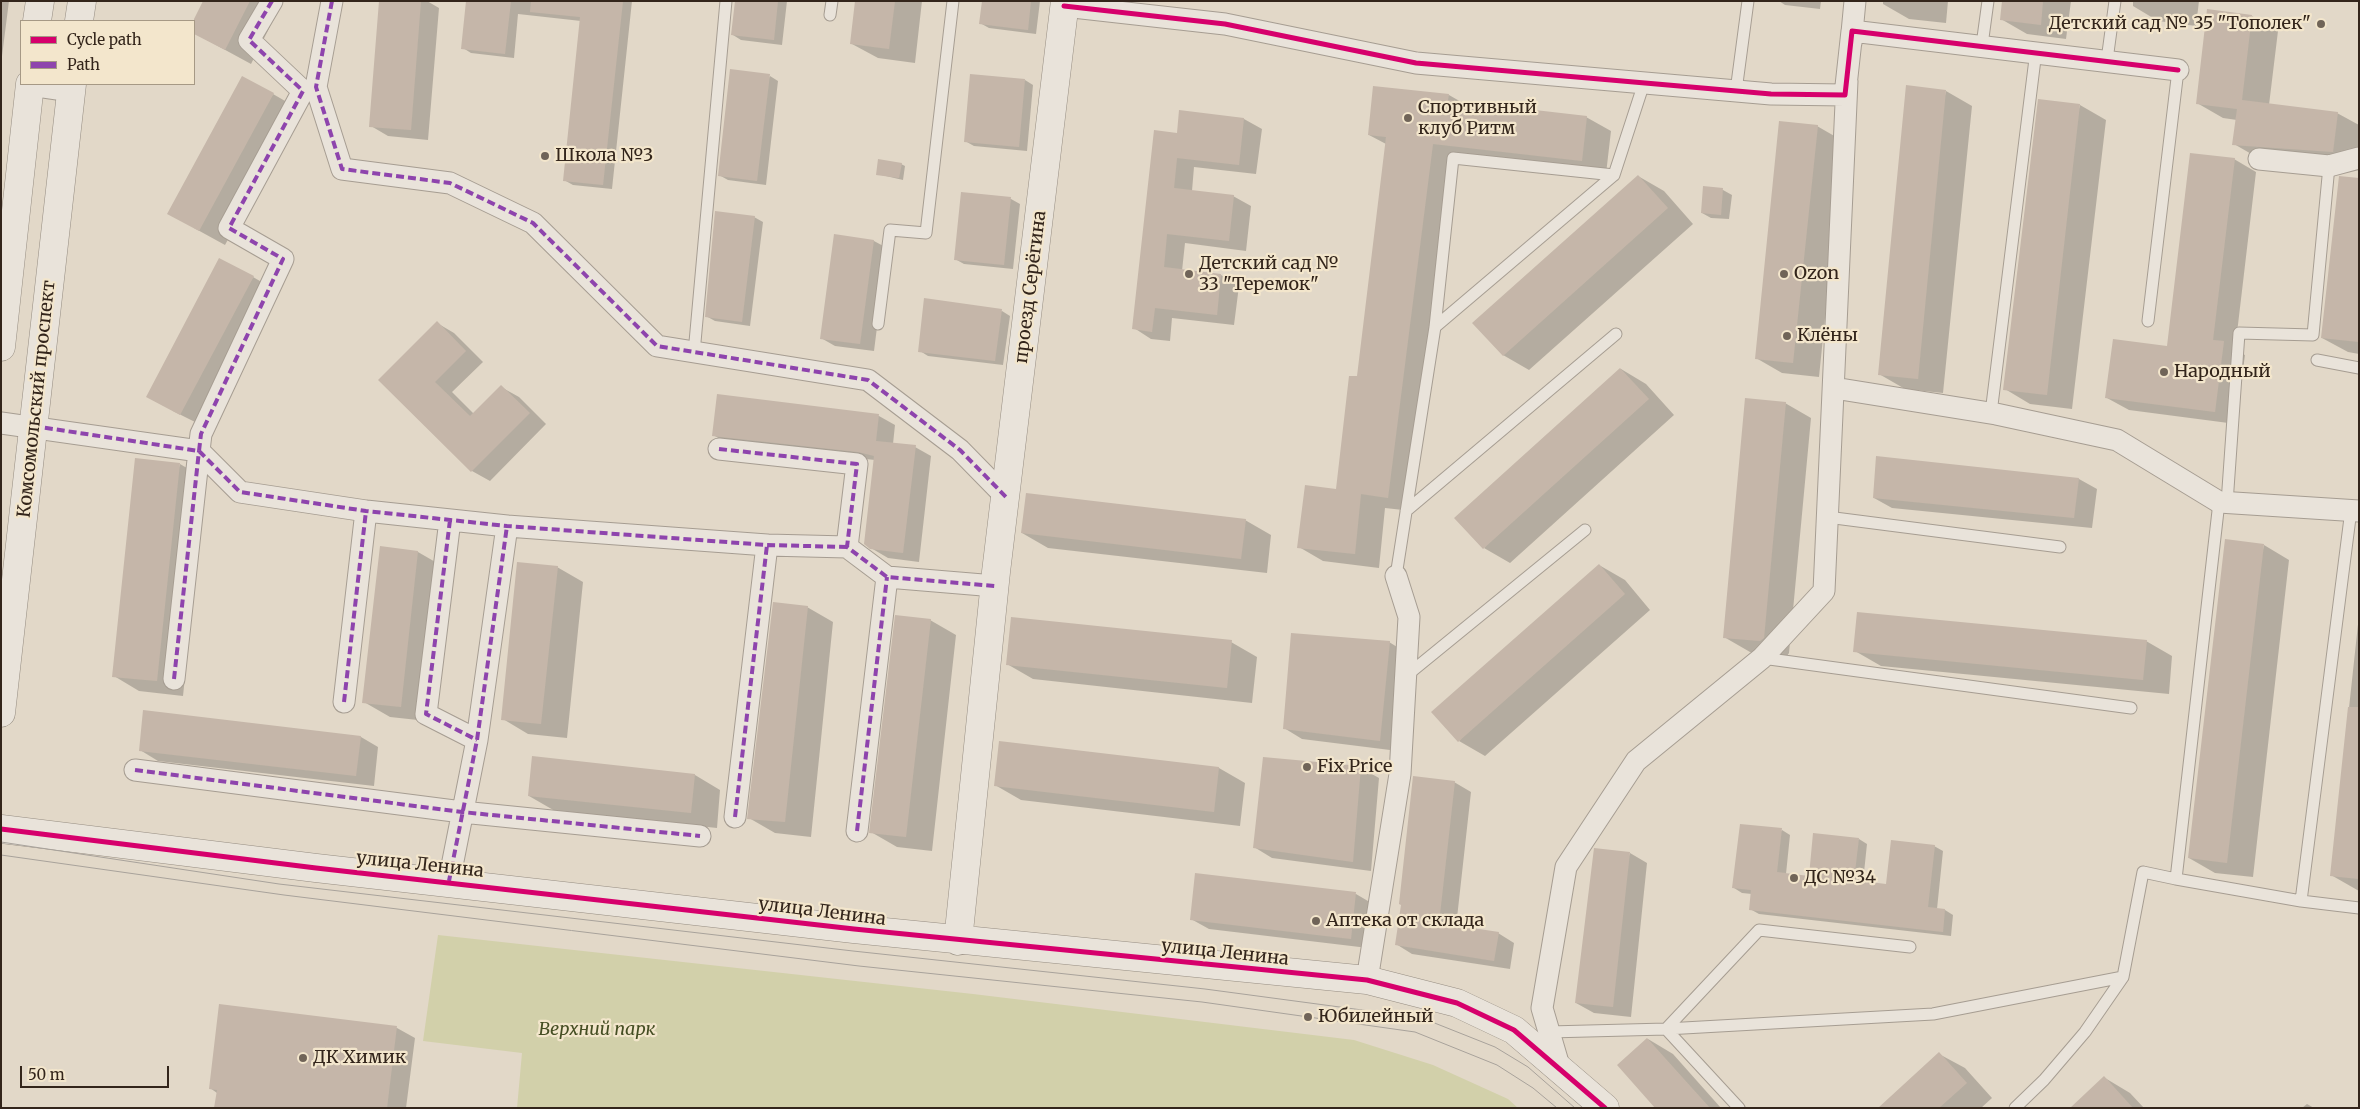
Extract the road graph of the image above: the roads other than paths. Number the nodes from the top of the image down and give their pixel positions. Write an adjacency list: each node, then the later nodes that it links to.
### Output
1 (40, 1): 14 (street)
2 (82, 1): 15 (street)
3 (272, 1): 44 (street)
4 (332, 1): 36 (street)
5 (726, 1): 36 (lane)
6 (832, 1): 13 (lane)
7 (953, 1): 32 (lane)
8 (1748, 1): 25 (lane)
9 (1856, 1): 16 (street)
10 (1988, 1): 17 (lane)
11 (2115, 1): 19 (lane)
12 (1064, 4): 21 (street); 45 (street, проезд Серёгина)
13 (830, 15)
14 (37, 20)
15 (79, 20)
16 (1852, 31): 17 (lane); 20 (street); 26 (street)
17 (1982, 45): 18 (lane)
18 (2036, 51): 19 (lane); 40 (lane)
19 (2107, 60): 20 (lane)
20 (2178, 70): 31 (lane)
21 (1644, 83): 25 (street); 30 (lane)
22 (30, 85): 35 (street)
23 (44, 85): 24 (street)
24 (72, 87): 42 (street, Комсомольский проспект)
25 (1736, 91): 26 (street)
26 (1845, 95): 39 (street)
27 (2259, 158): 29 (lane)
28 (2359, 158): 29 (street)
29 (2330, 166): 46 (lane)
30 (1614, 175): 33 (lane); 33 (lane)
31 (2148, 321)
32 (878, 324)
33 (1435, 327): 47 (lane)
34 (1616, 334): 47 (lane)
35 (1, 347)
36 (694, 353): 45 (street)
37 (2317, 360): 38 (lane)
38 (2359, 368)
39 (1834, 388): 40 (street); 50 (street)
40 (1991, 413): 46 (street)
41 (1, 423): 42 (street)
42 (33, 426): 44 (street); 65 (street, Комсомольский проспект)
43 (719, 450): 55 (street)
44 (199, 451): 49 (street); 62 (street)
45 (1006, 498): 59 (street, проезд Серёгина)
46 (2223, 502): 48 (street); 73 (lane)
47 (1406, 511): 57 (lane)
48 (2355, 511): 75 (lane)
49 (366, 512): 51 (street); 63 (street)
50 (1828, 517): 56 (lane); 60 (street)
51 (450, 520): 52 (street); 66 (street)
52 (507, 526): 54 (street); 66 (street)
53 (1585, 530): 61 (lane)
54 (767, 545): 55 (street); 69 (street)
55 (847, 547): 58 (street)
56 (2060, 547)
57 (1396, 576): 61 (street)
58 (887, 577): 59 (street); 71 (street)
59 (995, 579): 77 (street, проезд Серёгина)
60 (1762, 658): 64 (lane); 82 (street)
61 (1406, 676): 80 (street)
62 (174, 679)
63 (344, 702)
64 (2131, 708)
65 (1, 714)
66 (477, 740): 68 (street)
67 (135, 770): 68 (street)
68 (462, 812): 72 (street); 74 (street)
69 (735, 817)
70 (1, 829): 74 (street, улица Ленина)
71 (857, 831)
72 (700, 836)
73 (2176, 879): 75 (lane); 79 (lane)
74 (449, 882): 77 (street, улица Ленина)
75 (2302, 901): 76 (lane)
76 (2359, 908)
77 (958, 941): 80 (street, улица Ленина)
78 (1910, 947): 81 (lane)
79 (2123, 977): 81 (lane); 86 (lane)
80 (1367, 980): 83 (street, улица Ленина)
81 (1666, 1028): 82 (lane); 85 (lane)
82 (1549, 1032): 83 (street)
83 (1559, 1066): 84 (street, улица Ленина)
84 (1605, 1108)
85 (1739, 1108)
86 (2015, 1108)

